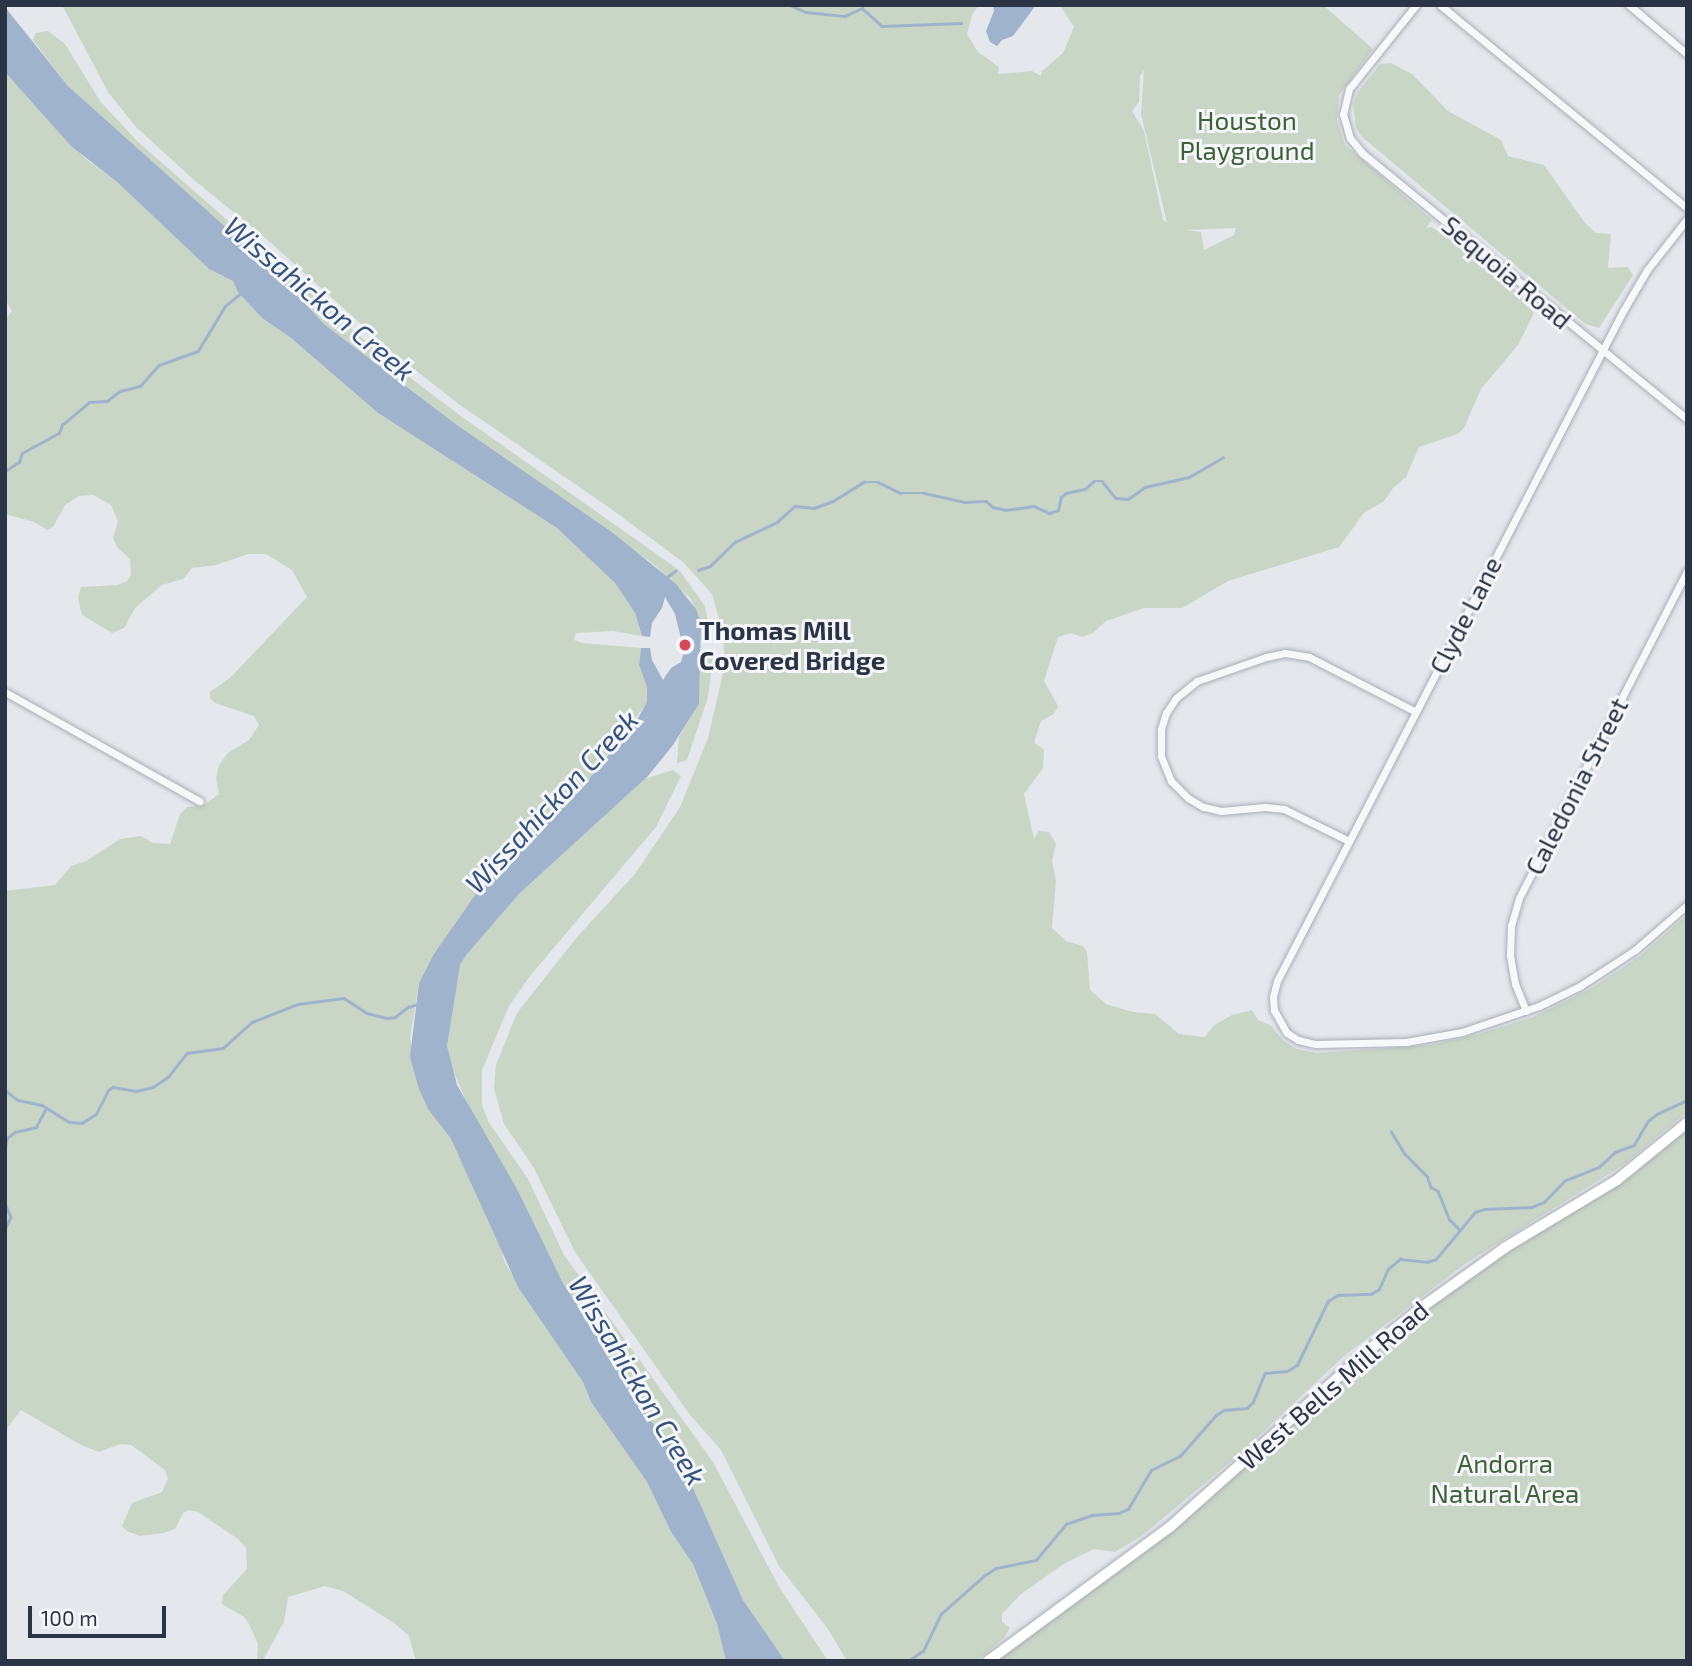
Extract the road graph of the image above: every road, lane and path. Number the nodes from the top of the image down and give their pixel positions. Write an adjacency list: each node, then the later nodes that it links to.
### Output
1 (1416, 5): 7 (street, Sequoia Road)
2 (1440, 5): 5 (street)
3 (1629, 5): 4 (street)
4 (1687, 54)
5 (1687, 208)
6 (1687, 219): 7 (street, Clyde Lane)
7 (1602, 350): 8 (street, Sequoia Road); 11 (street, Clyde Lane)
8 (1687, 419)
9 (1687, 570): 15 (street, Caledonia Street)
10 (5, 692): 12 (street)
11 (1416, 712): 13 (street, Clyde Lane); 13 (street)
12 (199, 801)
13 (1349, 841): 15 (street, Clyde Lane)
14 (1687, 905): 15 (street)
15 (1526, 1011)
16 (1687, 1123): 17 (street, West Bells Mill Road)
17 (988, 1661)

